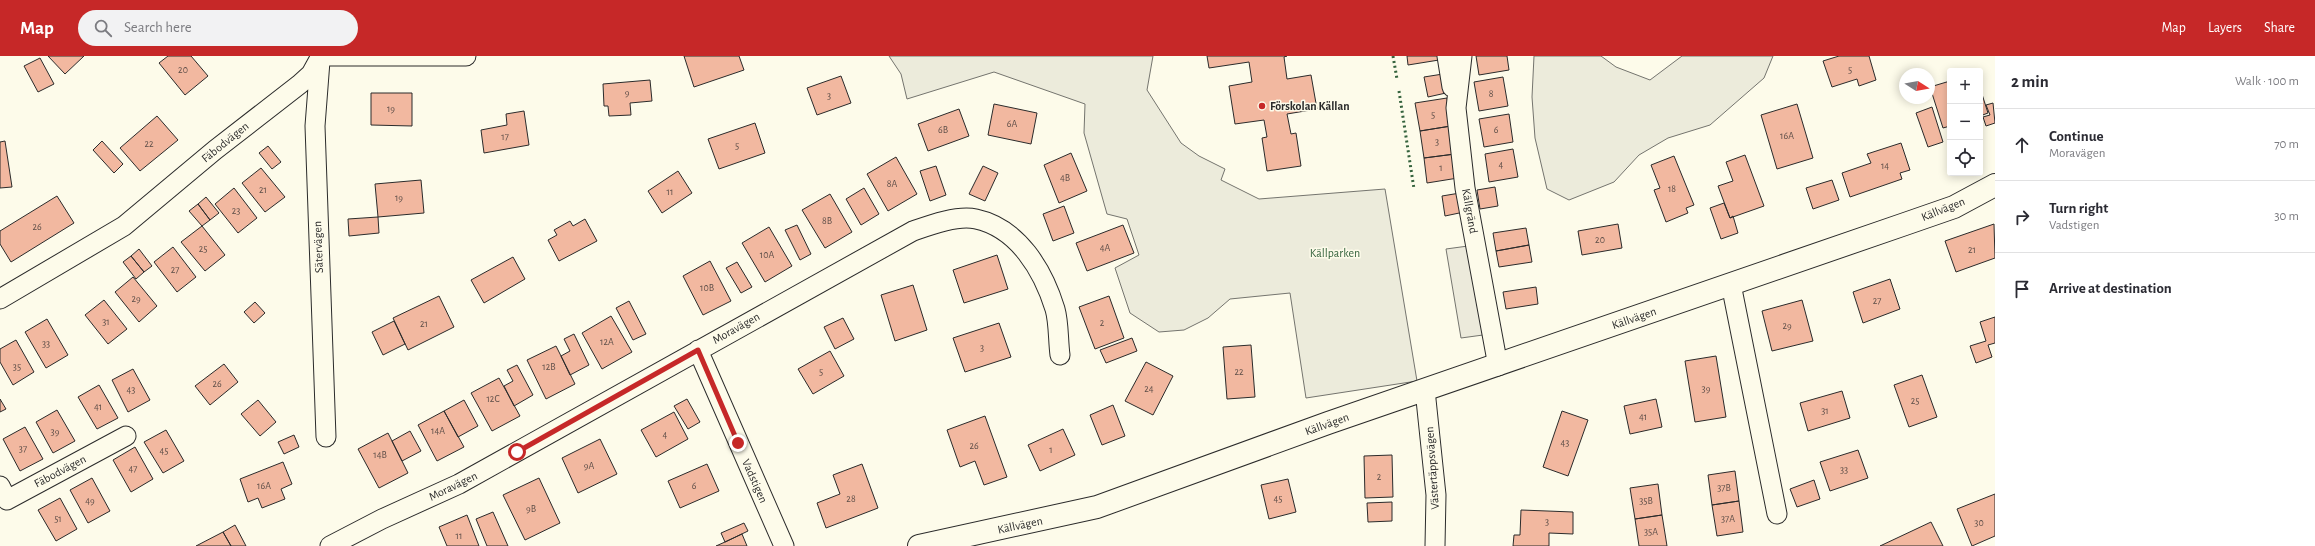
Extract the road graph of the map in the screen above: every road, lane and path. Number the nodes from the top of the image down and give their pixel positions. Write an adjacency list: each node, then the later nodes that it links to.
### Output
1 (321, 56): 2 (street); 8 (street, Fäbodvägen); 14 (street, Sätervägen)
2 (466, 56)
3 (1447, 56): 5 (street)
4 (1462, 56): 5 (street, Källgränd)
5 (1456, 108): 11 (street, Källgränd)
6 (1995, 185): 7 (street, Källvägen)
7 (1731, 284): 11 (street, Källvägen); 16 (street)
8 (0, 299)
9 (698, 350): 10 (street, Moravägen); 17 (street, Moravägen); 20 (street, Vadstigen)
10 (1060, 355)
11 (1498, 366): 12 (street, Källvägen)
12 (1426, 390): 18 (street, Källvägen); 22 (street, Västertäppsvägen)
13 (126, 436): 15 (street, Fäbodvägen)
14 (326, 437)
15 (0, 486)
16 (1777, 514)
17 (348, 542): 19 (street, Moravägen)
18 (950, 542): 21 (street, Källvägen)
19 (330, 546)
20 (784, 546)
21 (919, 546)
22 (1435, 546)

